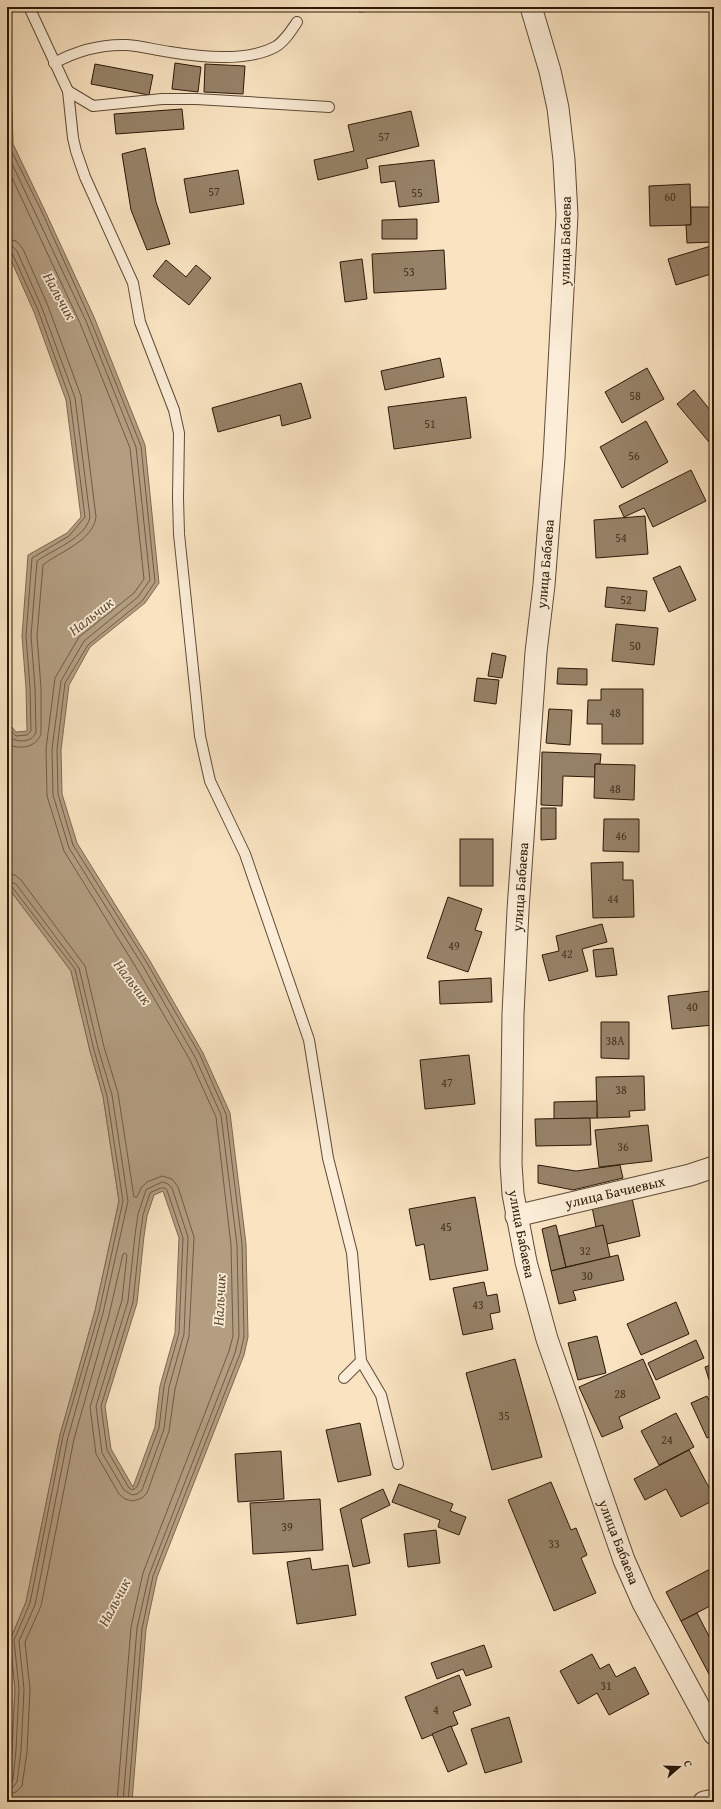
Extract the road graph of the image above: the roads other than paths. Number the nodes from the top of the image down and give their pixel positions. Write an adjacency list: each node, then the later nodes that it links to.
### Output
1 (29, 7): 4 (lane)
2 (531, 7): 8 (street, улица Бабаева)
3 (297, 22): 4 (lane)
4 (54, 62): 5 (lane)
5 (68, 91): 6 (lane); 9 (lane)
6 (329, 107)
7 (714, 1167): 8 (street, улица Бачиевых)
8 (516, 1216): 12 (street, улица Бабаева)
9 (361, 1361): 10 (lane); 11 (lane)
10 (344, 1378)
11 (398, 1464)
12 (714, 1734)
13 (714, 1800): 14 (street)
14 (704, 1802)

